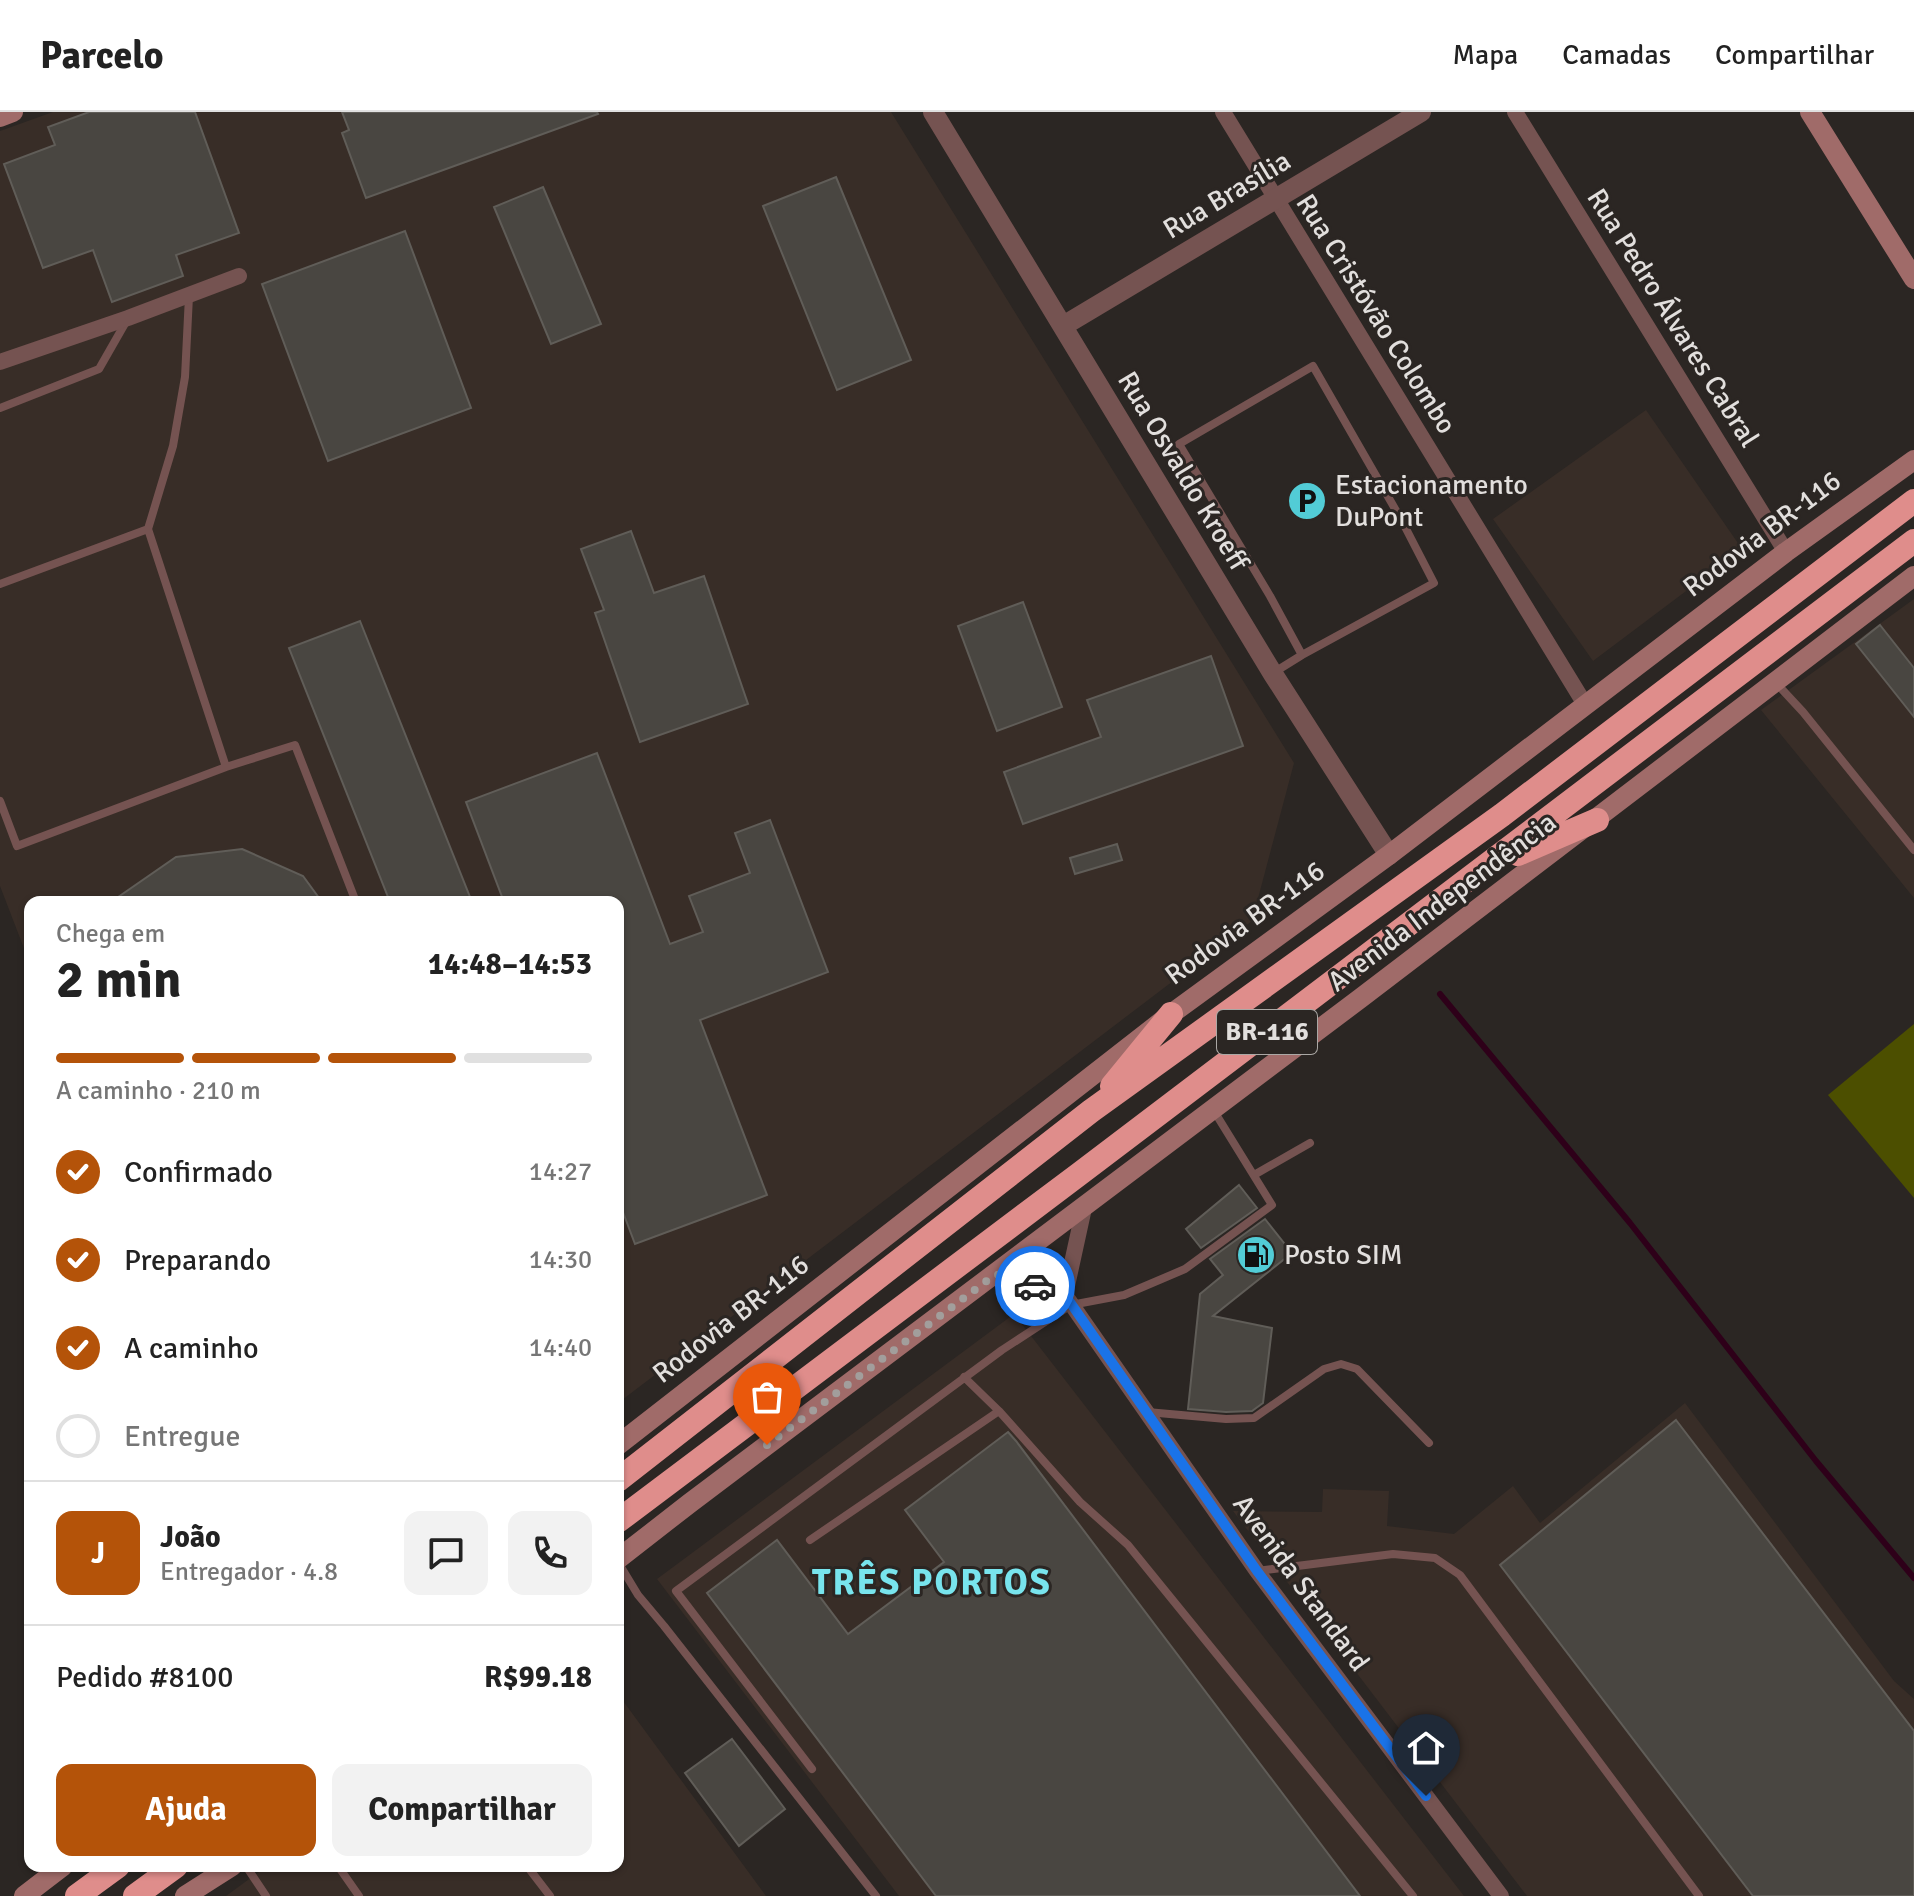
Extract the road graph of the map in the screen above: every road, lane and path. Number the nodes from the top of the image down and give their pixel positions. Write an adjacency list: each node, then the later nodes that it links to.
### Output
1 (13, 112): 7 (main road)
2 (933, 112): 13 (street, Rua Osvaldo Kroeff)
3 (1223, 112): 8 (street, Rua Cristóvão Colombo)
4 (1421, 112): 8 (street, Rua Brasília)
5 (1515, 112): 20 (street, Rua Pedro Álvares Cabral)
6 (1810, 112): 10 (main road)
7 (0, 117)
8 (1275, 199): 13 (street, Rua Brasília); 26 (street, Rua Cristóvão Colombo)
9 (239, 276): 11 (street)
10 (1914, 279)
11 (189, 296): 12 (street); 18 (lane)
12 (128, 318): 14 (street); 15 (lane)
13 (1063, 326): 24 (street, Rua Osvaldo Kroeff)
14 (0, 362)
15 (0, 408)
16 (1914, 460): 20 (main road, Rodovia BR-116)
17 (1914, 501): 35 (highway, Rodovia BR-116 / BR-116)
18 (148, 529): 22 (lane); 27 (lane)
19 (1914, 541): 32 (highway, BR-116)
20 (1786, 552): 26 (main road, Rodovia BR-116)
21 (1914, 576): 25 (main road, Avenida Independência)
22 (0, 584)
23 (1302, 655): 23 (lane); 24 (lane)
24 (1273, 674): 31 (street, Rua Osvaldo Kroeff)
25 (1776, 682): 29 (main road, Avenida Independência); 30 (lane)
26 (1586, 706): 31 (main road, Rodovia BR-116)
27 (226, 767): 28 (lane); 33 (lane)
28 (0, 801)
29 (1597, 820): 32 (highway); 36 (main road, Avenida Independência)
30 (1914, 850)
31 (1389, 855): 34 (main road, Rodovia BR-116)
32 (1483, 869): 48 (highway, BR-116)
33 (354, 896)
34 (1171, 1014): 35 (highway); 45 (main road, Rodovia BR-116)
35 (1091, 1111): 47 (highway, Rodovia BR-116 / BR-116)
36 (1214, 1111): 38 (lane); 39 (main road, Avenida Independência)
37 (1310, 1143): 38 (lane)
38 (1254, 1175): 41 (lane)
39 (1084, 1208): 40 (main road, Avenida Independência); 41 (street)
40 (996, 1274): 41 (street); 50 (main road, Avenida Independência)
41 (1068, 1300): 42 (lane); 44 (street, Avenida Standard)
42 (964, 1377): 43 (lane); 53 (lane)
43 (999, 1411): 49 (lane); 69 (lane)
44 (1146, 1412): 46 (lane); 52 (street, Avenida Standard)
45 (624, 1440)
46 (1429, 1443)
47 (624, 1475)
48 (624, 1516)
49 (810, 1540)
50 (624, 1556)
51 (624, 1571): 68 (lane)
52 (1257, 1571): 70 (street, Avenida Standard); 71 (lane)
53 (812, 1769)
54 (55, 1872): 61 (main road)
55 (110, 1872): 62 (highway)
56 (168, 1872): 63 (highway)
57 (223, 1872): 64 (main road)
58 (250, 1872): 65 (lane)
59 (342, 1872): 66 (lane)
60 (532, 1872): 67 (lane)
61 (24, 1896)
62 (77, 1896)
63 (135, 1896)
64 (185, 1896)
65 (266, 1896)
66 (359, 1896)
67 (550, 1896)
68 (876, 1896)
69 (1413, 1896)
70 (1501, 1896)
71 (1699, 1896)

